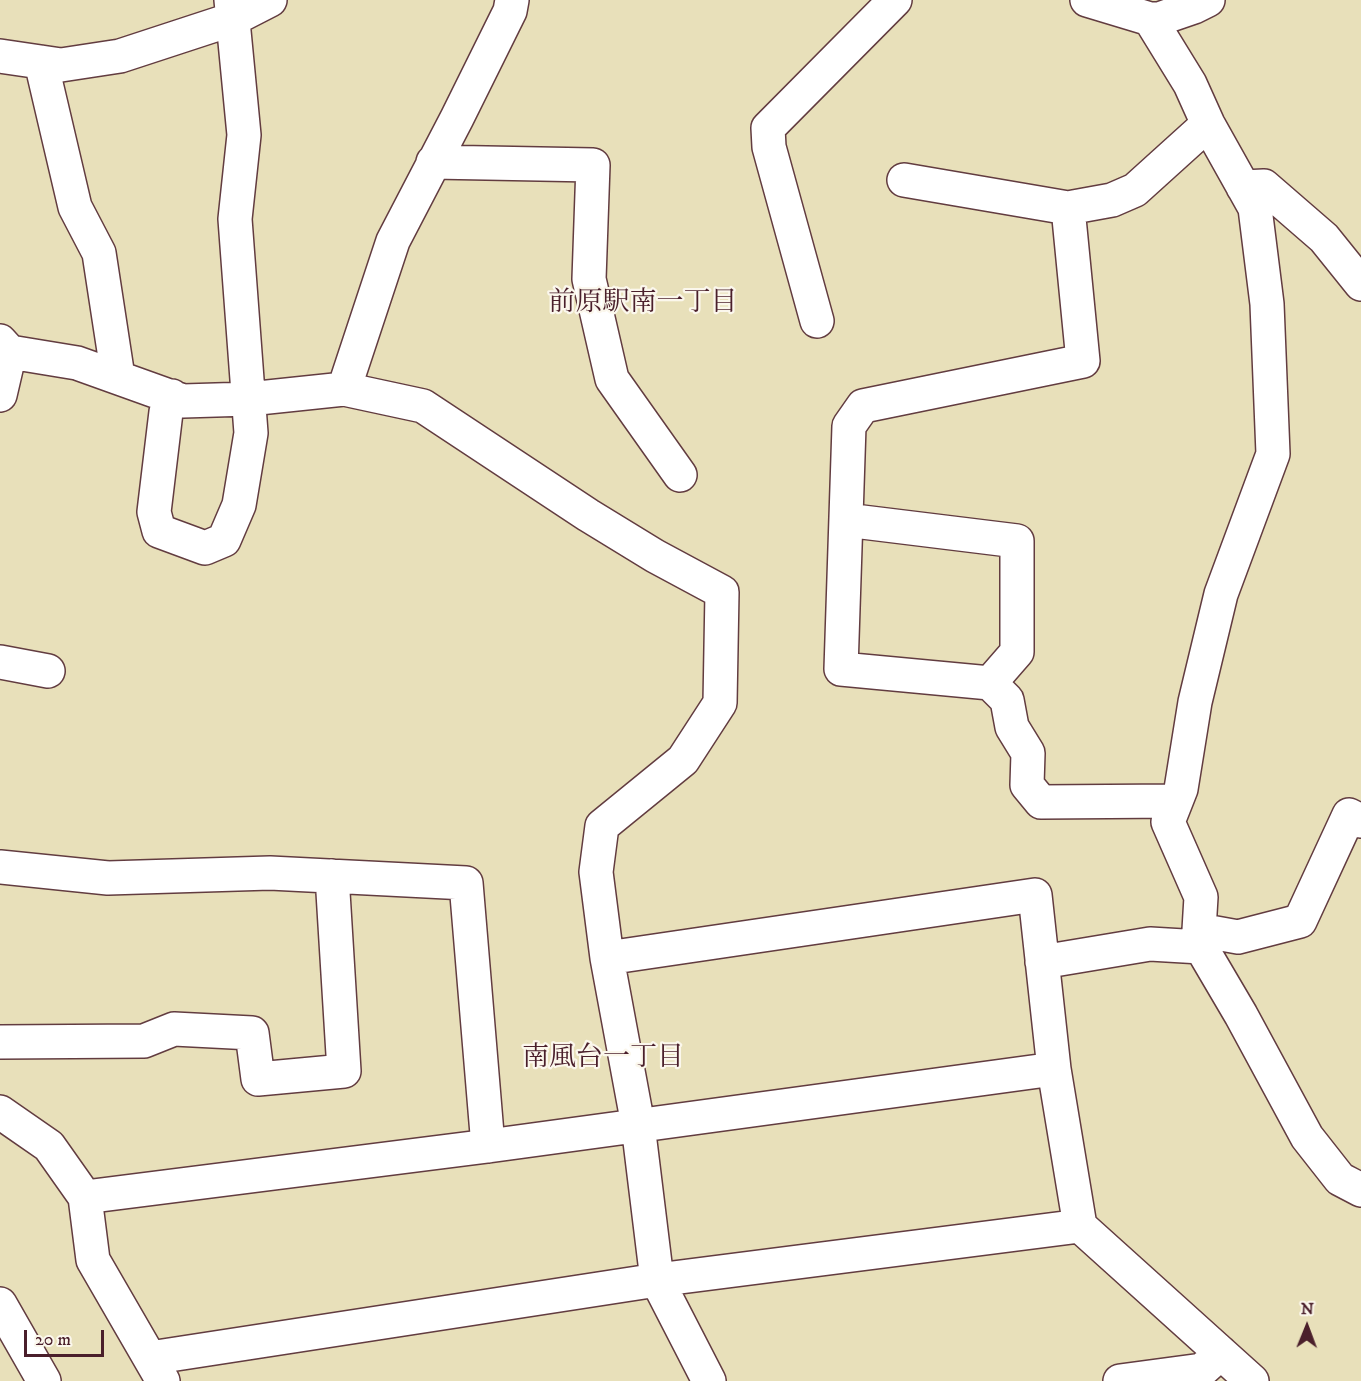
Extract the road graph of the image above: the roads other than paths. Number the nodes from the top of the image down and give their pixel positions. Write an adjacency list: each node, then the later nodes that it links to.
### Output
1 (270, 0): 6 (street)
2 (512, 0): 11 (street)
3 (895, 0): 16 (street)
4 (1087, 0): 7 (street)
5 (1208, 0): 7 (street)
6 (232, 9): 9 (street); 22 (street)
7 (1150, 19): 10 (street)
8 (0, 56): 9 (street)
9 (41, 62): 18 (street)
10 (1208, 124): 13 (street); 14 (street)
11 (434, 162): 19 (street); 23 (street)
12 (904, 180): 14 (street)
13 (1243, 187): 15 (street); 28 (street)
14 (1068, 208): 24 (street)
15 (1361, 284)
16 (817, 321)
17 (5, 346): 18 (street); 20 (street)
18 (118, 377): 21 (street)
19 (344, 389): 22 (street); 33 (street)
20 (0, 395)
21 (172, 396): 22 (street); 22 (street)
22 (249, 399)
23 (680, 475)
24 (846, 520): 27 (street); 27 (street)
25 (0, 662): 26 (street)
26 (48, 671)
27 (990, 683): 28 (street)
28 (1176, 801): 32 (street)
29 (1361, 820): 32 (street)
30 (0, 867): 31 (street)
31 (332, 876): 35 (street); 39 (street)
32 (1200, 938): 34 (street); 40 (street)
33 (607, 958): 34 (street); 38 (street)
34 (1042, 962): 36 (street)
35 (0, 1042)
36 (1054, 1069): 38 (street); 42 (street)
37 (0, 1112): 41 (street)
38 (638, 1125): 39 (street); 43 (street)
39 (488, 1146): 41 (street)
40 (1361, 1190)
41 (85, 1197): 46 (street)
42 (1080, 1227): 43 (street); 45 (street)
43 (657, 1280): 46 (street); 48 (street)
44 (0, 1304): 47 (street)
45 (1221, 1353): 49 (street); 50 (street)
46 (157, 1369)
47 (44, 1381)
48 (708, 1381)
49 (1120, 1381)
50 (1252, 1381)

